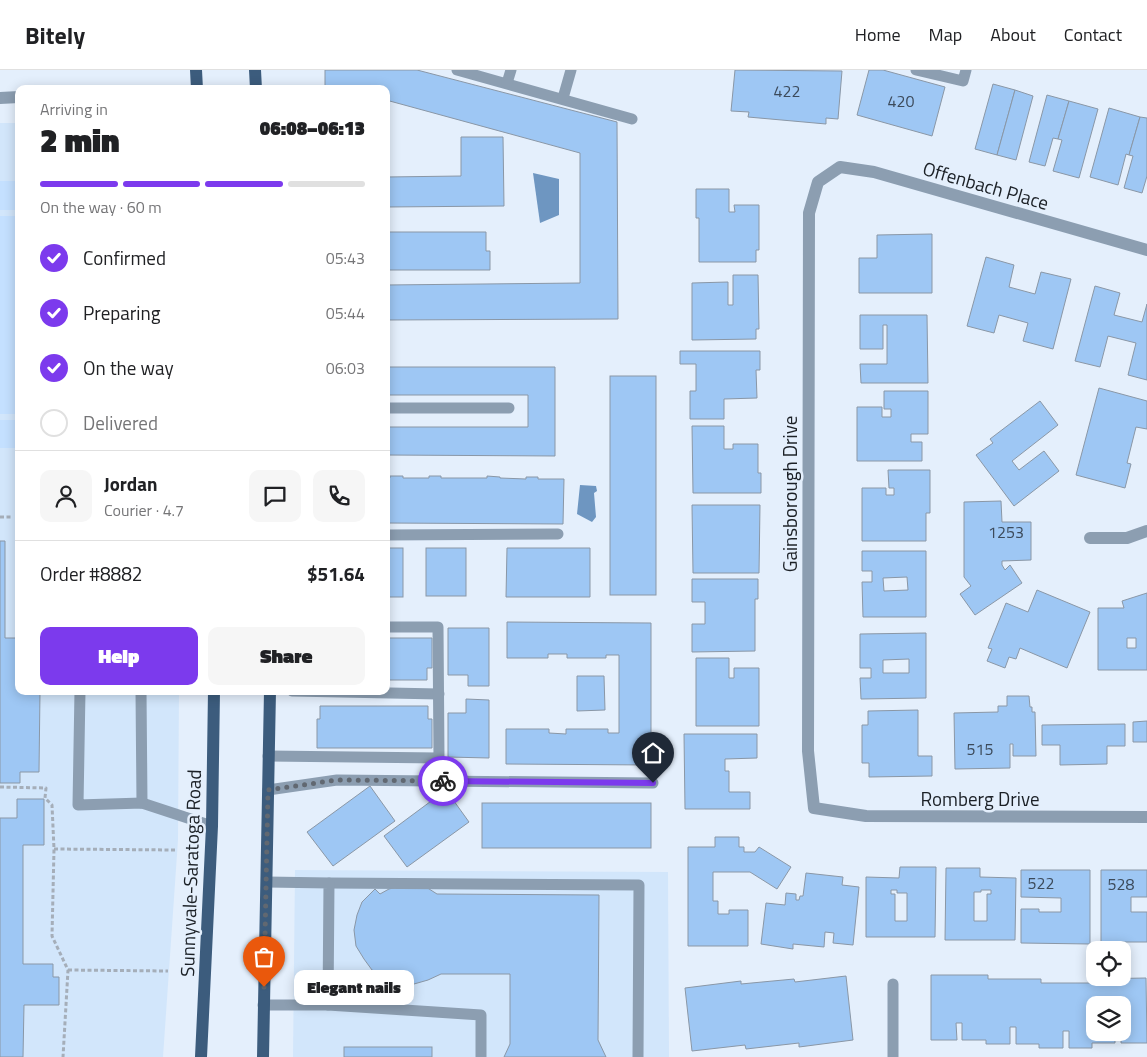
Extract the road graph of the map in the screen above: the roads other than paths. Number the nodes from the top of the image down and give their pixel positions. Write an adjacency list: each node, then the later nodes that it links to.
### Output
1 (196, 70): 9 (main road)
2 (255, 70): 10 (main road)
3 (457, 70): 8 (lane)
4 (511, 70): 8 (lane)
5 (570, 70): 13 (lane)
6 (916, 70): 7 (lane)
7 (966, 70)
8 (507, 83): 13 (lane)
9 (197, 85)
10 (256, 85)
11 (0, 98): 12 (street)
12 (15, 98)
13 (563, 98): 14 (lane)
14 (632, 119)
15 (818, 182): 16 (street, Offenbach Place); 34 (street, Gainsborough Drive)
16 (1147, 250)
17 (390, 408): 18 (lane)
18 (509, 408)
19 (1147, 531): 22 (street)
20 (558, 534): 21 (lane)
21 (390, 535)
22 (1090, 538)
23 (390, 627): 25 (lane)
24 (390, 693): 25 (lane)
25 (439, 694): 30 (lane)
26 (80, 695): 33 (lane)
27 (141, 695): 33 (lane)
28 (214, 695): 36 (main road, Sunnyvale-Saratoga Road)
29 (270, 695): 30 (main road)
30 (268, 756): 32 (main road)
31 (653, 783): 32 (lane)
32 (268, 790): 37 (main road)
33 (142, 803): 36 (lane)
34 (814, 808): 35 (street, Romberg Drive)
35 (1147, 818)
36 (212, 826): 42 (main road, Sunnyvale-Saratoga Road)
37 (267, 882): 38 (lane); 40 (main road)
38 (329, 883): 41 (lane); 45 (lane)
39 (893, 984): 46 (lane)
40 (263, 1005): 41 (lane); 43 (main road)
41 (328, 1005): 44 (lane)
42 (201, 1057)
43 (263, 1057)
44 (481, 1057)
45 (638, 1057)
46 (892, 1057)

